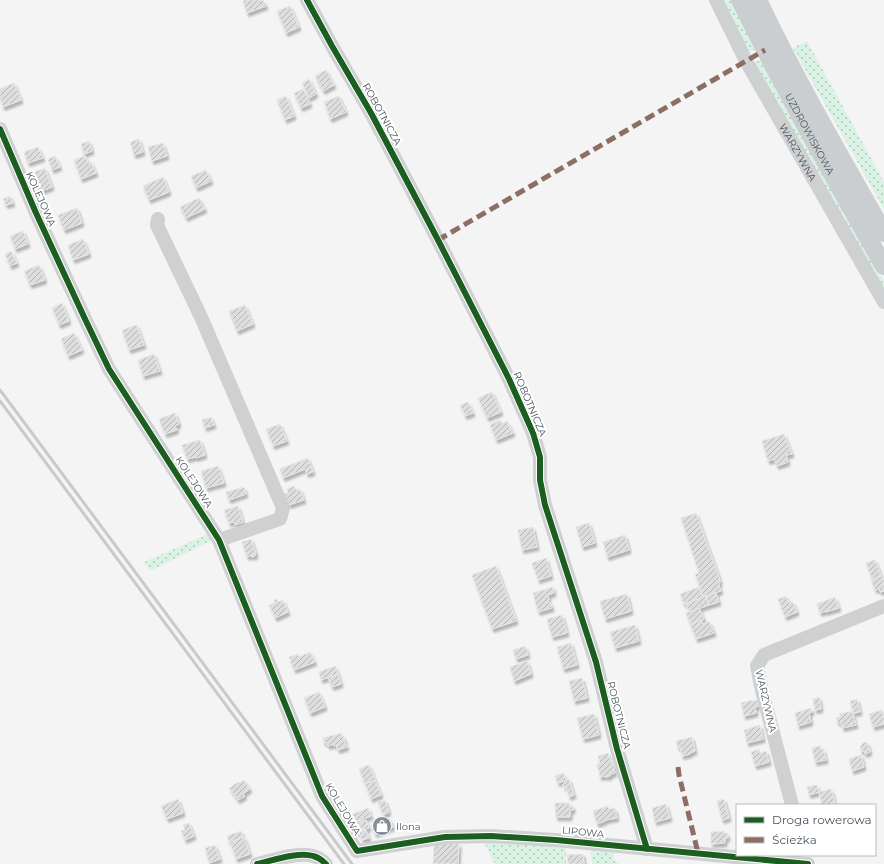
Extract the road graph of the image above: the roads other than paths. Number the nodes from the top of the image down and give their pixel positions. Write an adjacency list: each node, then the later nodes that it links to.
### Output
1 (307, 0): 13 (street, ROBOTNICZA)
2 (716, 0): 9 (street, WARZYWNA)
3 (740, 0): 8 (main road, UZDROWISKOWA)
4 (758, 0): 7 (main road, UZDROWISKOWA)
5 (0, 129): 10 (street, KOLEJOWA)
6 (158, 219): 10 (street)
7 (884, 233)
8 (884, 266)
9 (884, 302)
10 (219, 540): 14 (street, KOLEJOWA)
11 (884, 606): 12 (street, WARZYWNA)
12 (792, 804)
13 (647, 849): 14 (street, LIPOWA); 17 (street, LIPOWA)
14 (357, 851)
15 (257, 864): 16 (street)
16 (326, 864)
17 (808, 864)

